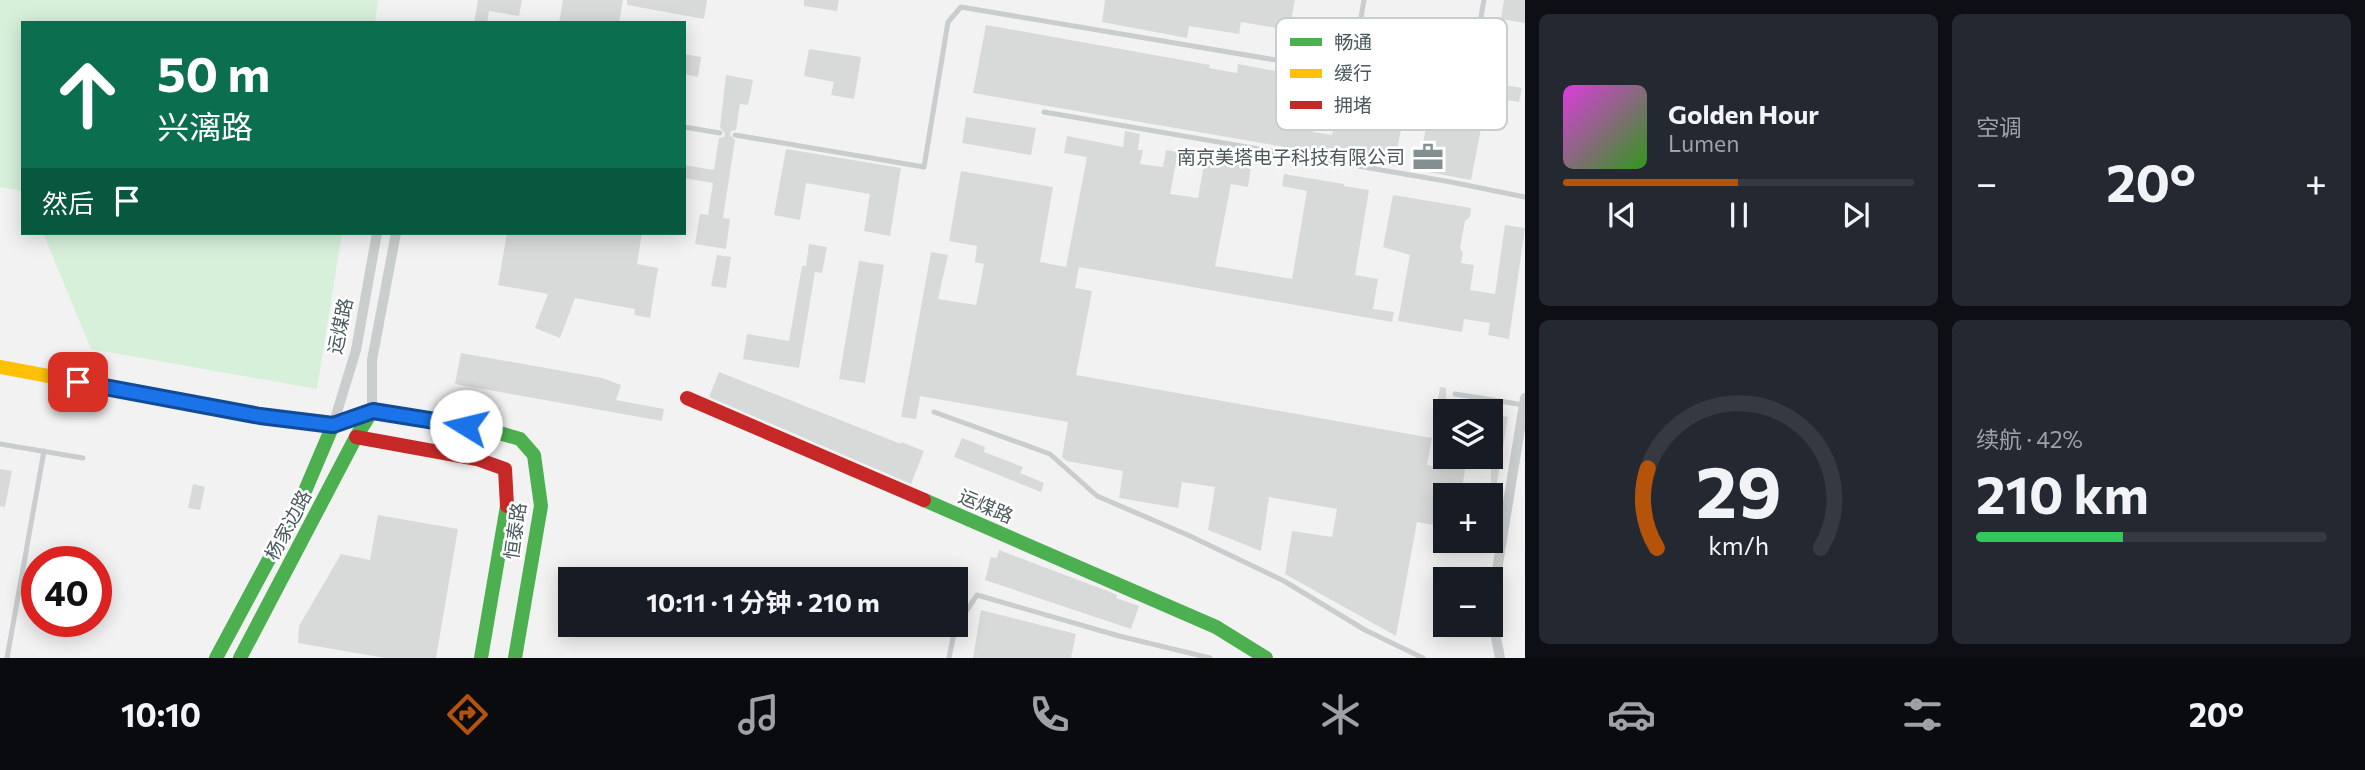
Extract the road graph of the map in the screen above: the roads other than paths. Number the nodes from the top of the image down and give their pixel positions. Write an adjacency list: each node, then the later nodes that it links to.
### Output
1 (1364, 0): 3 (lane)
2 (1484, 0): 4 (lane)
3 (1361, 18)
4 (1481, 18)
5 (1276, 60): 9 (lane)
6 (1044, 112): 10 (lane)
7 (686, 127): 8 (lane)
8 (720, 133)
9 (735, 135)
10 (1525, 197)
11 (377, 235): 19 (street, 运煤路)
12 (396, 235): 17 (street, 运煤路)
13 (0, 367): 19 (street)
14 (1455, 394): 16 (lane)
15 (687, 398): 33 (street, 运煤路)
16 (1524, 401): 24 (street)
17 (373, 411): 19 (street); 20 (street, 杨家边路); 30 (street, 恒泰路)
18 (934, 412): 34 (lane)
19 (333, 425): 27 (street, 杨家边路)
20 (356, 437): 28 (street, 杨家边路); 29 (street, 恒泰路)
21 (0, 443): 22 (lane)
22 (44, 451): 23 (lane); 26 (lane)
23 (83, 458)
24 (1498, 567)
25 (1496, 637): 35 (street)
26 (7, 658)
27 (216, 658)
28 (240, 658)
29 (481, 658)
30 (514, 658)
31 (949, 658): 32 (lane)
32 (1210, 658)
33 (1266, 658)
34 (1423, 658)
35 (1500, 658)

